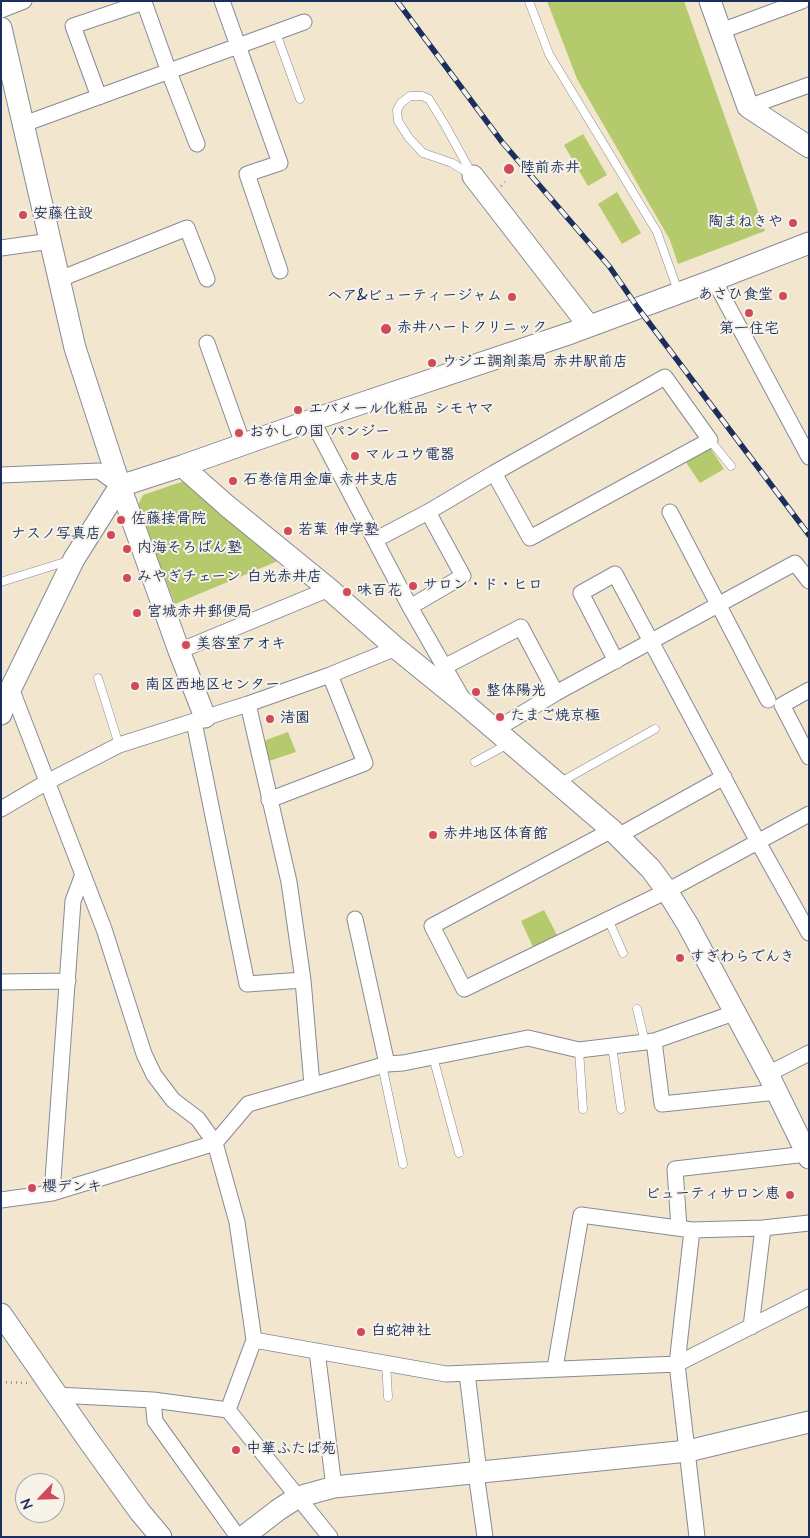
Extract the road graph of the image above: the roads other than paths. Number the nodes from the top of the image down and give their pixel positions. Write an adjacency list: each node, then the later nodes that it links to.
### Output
1 (24, 1): 6 (street)
2 (222, 1): 11 (street)
3 (529, 1): 28 (lane)
4 (710, 1): 9 (street)
5 (802, 1): 9 (street)
6 (1, 10)
7 (304, 22): 10 (street)
8 (1, 28): 17 (street)
9 (721, 31): 16 (street)
10 (276, 32): 11 (street); 15 (lane)
11 (238, 47): 12 (street); 24 (street)
12 (169, 72): 14 (street); 14 (street); 18 (street)
13 (809, 85): 16 (street)
14 (98, 97): 17 (street)
15 (300, 99)
16 (748, 107): 19 (street)
17 (24, 124): 21 (street)
18 (197, 144)
19 (809, 146)
20 (473, 176): 20 (lane); 29 (street)
21 (51, 241): 23 (street); 25 (street)
22 (809, 243): 27 (street)
23 (1, 248)
24 (280, 271)
25 (60, 279): 26 (street); 39 (street)
26 (207, 279)
27 (714, 280): 28 (street); 34 (street)
28 (679, 293): 29 (street)
29 (589, 326): 31 (street)
30 (207, 343): 33 (street)
31 (312, 420): 33 (street); 42 (street)
32 (710, 440): 36 (lane); 37 (street); 37 (street)
33 (243, 444): 35 (street)
34 (809, 457)
35 (182, 466): 39 (street); 46 (street)
36 (731, 466)
37 (494, 473): 40 (street)
38 (1, 475): 39 (street)
39 (120, 486): 43 (street); 51 (street)
40 (428, 512): 42 (street); 48 (street)
41 (670, 512): 47 (street)
42 (375, 540): 48 (street)
43 (74, 559): 45 (lane); 56 (street)
44 (809, 581): 47 (street)
45 (1, 582)
46 (329, 589): 50 (street); 51 (street)
47 (718, 605): 49 (street); 59 (street)
48 (410, 607): 53 (street)
49 (652, 642): 52 (street); 52 (street); 69 (street)
50 (396, 648): 54 (street); 61 (street)
51 (179, 651): 63 (street)
52 (616, 661): 58 (street)
53 (444, 667): 58 (street); 61 (street)
54 (330, 675): 60 (street); 72 (street)
55 (98, 678): 66 (lane)
56 (11, 688): 62 (street); 70 (street)
57 (809, 690): 67 (street)
58 (556, 693): 65 (street)
59 (768, 700)
60 (248, 704): 63 (street); 72 (street)
61 (465, 704): 65 (street)
62 (1, 714)
63 (200, 720): 66 (street); 83 (street)
64 (655, 729): 71 (lane)
65 (502, 737): 68 (lane); 71 (street)
66 (119, 745): 70 (street)
67 (809, 757)
68 (474, 762)
69 (724, 777): 75 (street); 76 (street)
70 (47, 782): 73 (street); 77 (street)
71 (558, 784): 75 (street)
72 (269, 800): 83 (street)
73 (1, 809)
74 (809, 814): 76 (street)
75 (615, 833): 78 (street); 80 (street)
76 (758, 842): 78 (street); 81 (street)
77 (83, 874): 84 (street); 98 (street)
78 (667, 891): 80 (street); 87 (street)
79 (355, 919): 93 (street)
80 (608, 919): 82 (lane)
81 (809, 933)
82 (623, 953)
83 (303, 980): 95 (street)
84 (68, 981): 85 (street); 102 (street)
85 (1, 982)
86 (637, 1009): 88 (lane)
87 (734, 1013): 88 (street); 94 (street)
88 (649, 1041): 89 (street); 94 (street)
89 (612, 1046): 90 (street); 96 (lane)
90 (579, 1050): 92 (street); 97 (lane)
91 (809, 1054): 94 (street)
92 (433, 1057): 93 (street); 99 (lane)
93 (385, 1065): 95 (street); 101 (lane)
94 (772, 1083): 100 (street)
95 (312, 1085): 98 (street)
96 (621, 1109)
97 (583, 1110)
98 (215, 1143): 102 (street); 110 (street)
99 (459, 1153)
100 (808, 1156): 106 (street)
101 (403, 1164)
102 (52, 1192): 103 (street)
103 (1, 1200)
104 (809, 1222): 105 (street)
105 (763, 1228): 106 (street); 109 (street)
106 (686, 1229): 113 (street); 114 (street)
107 (809, 1296): 109 (street)
108 (1, 1314): 116 (street)
109 (750, 1327): 113 (street)
110 (254, 1340): 111 (street); 119 (street)
111 (317, 1351): 112 (street); 123 (street)
112 (386, 1363): 115 (street); 117 (lane)
113 (676, 1364): 114 (street); 121 (street)
114 (555, 1368): 115 (street)
115 (467, 1373): 122 (street)
116 (53, 1390): 118 (street); 125 (street)
117 (388, 1397)
118 (153, 1400): 119 (street); 126 (street)
119 (228, 1410): 124 (street)
120 (809, 1422): 121 (street)
121 (688, 1451): 122 (street); 130 (street)
122 (477, 1473): 123 (street); 129 (street)
123 (334, 1487): 124 (street)
124 (298, 1497): 127 (street); 128 (street)
125 (161, 1537)
126 (238, 1537)
127 (243, 1537)
128 (330, 1537)
129 (485, 1537)
130 (697, 1537)

